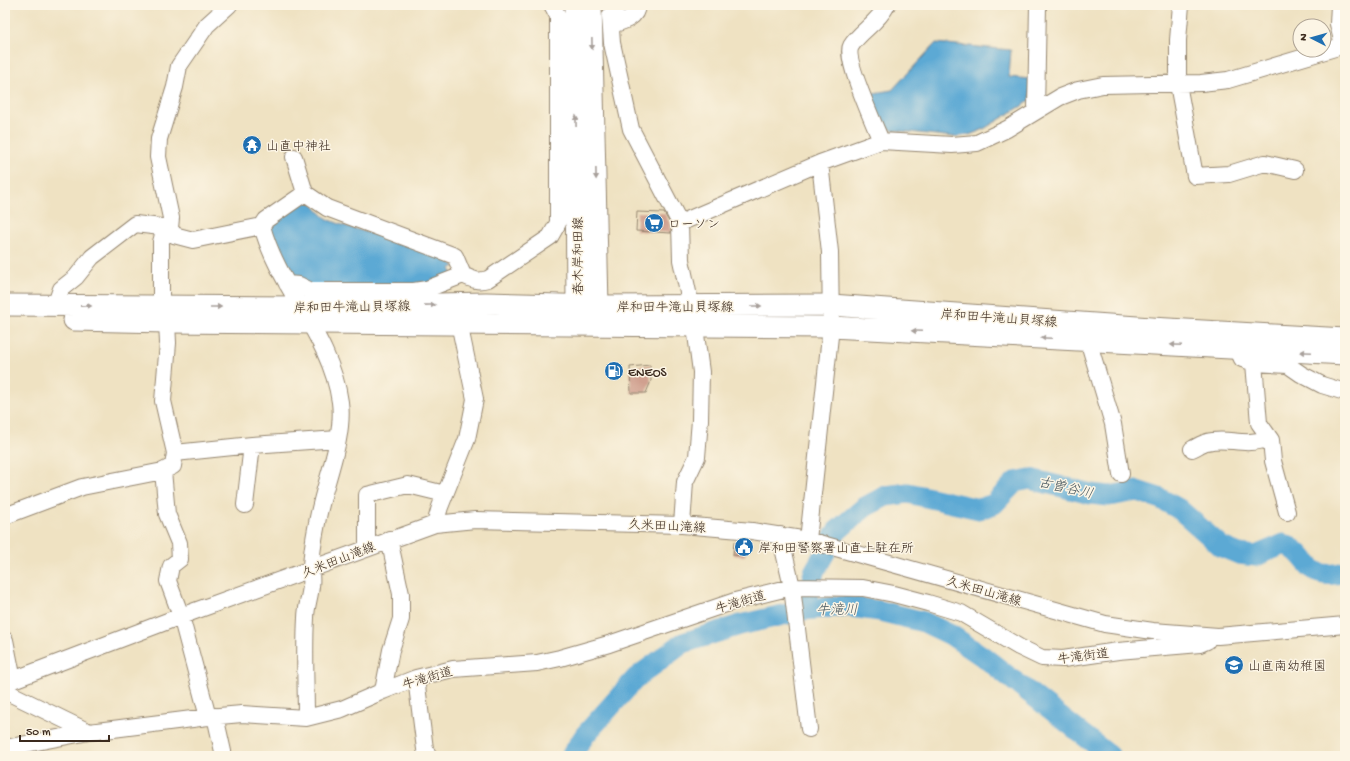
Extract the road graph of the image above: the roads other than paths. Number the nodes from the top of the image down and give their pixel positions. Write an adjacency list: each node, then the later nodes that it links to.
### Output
1 (229, 5): 22 (street)
2 (552, 5): 24 (street)
3 (575, 5): 28 (main road, 春木岸和田線, one-way to 3)
4 (591, 5): 30 (main road, 春木岸和田線, one-way to 30)
5 (618, 5): 11 (street)
6 (637, 5): 11 (street)
7 (887, 5): 15 (street)
8 (1038, 5): 14 (street)
9 (1181, 5): 13 (street)
10 (1339, 5): 12 (street)
11 (611, 25): 20 (street)
12 (1344, 45): 13 (street)
13 (1178, 84): 14 (street); 18 (street)
14 (1036, 111): 15 (street)
15 (881, 142): 17 (street)
16 (294, 157): 19 (street)
17 (820, 163): 20 (street); 32 (street)
18 (1295, 170)
19 (305, 193): 21 (street); 23 (street)
20 (680, 223): 31 (street)
21 (262, 226): 22 (street); 25 (street)
22 (167, 228): 29 (street); 33 (street)
23 (463, 275): 24 (street); 25 (street)
24 (482, 281): 26 (street)
25 (287, 284): 34 (street)
26 (486, 303): 28 (main road, 岸和田牛滝山貝塚線); 34 (main road, 岸和田牛滝山貝塚線, one-way to 26)
27 (5, 305): 29 (main road, 岸和田牛滝山貝塚線)
28 (577, 305): 30 (main road, 岸和田牛滝山貝塚線); 37 (main road, 春木岸和田線)
29 (55, 306): 33 (main road, 岸和田牛滝山貝塚線, one-way to 33)
30 (598, 306): 31 (main road, 岸和田牛滝山貝塚線); 37 (main road, 春木岸和田線)
31 (691, 306): 32 (main road, 岸和田牛滝山貝塚線, one-way to 32)
32 (831, 306): 39 (street); 40 (main road, 岸和田牛滝山貝塚線)
33 (164, 314): 34 (main road, 岸和田牛滝山貝塚線); 35 (main road, 岸和田牛滝山貝塚線); 50 (street)
34 (307, 315): 36 (main road, 岸和田牛滝山貝塚線); 47 (street)
35 (5, 320)
36 (459, 323): 37 (main road, 岸和田牛滝山貝塚線); 53 (street)
37 (587, 326): 38 (main road, 岸和田牛滝山貝塚線)
38 (695, 326): 39 (main road, 岸和田牛滝山貝塚線); 58 (street)
39 (831, 327): 41 (main road, 岸和田牛滝山貝塚線, one-way to 39); 61 (street)
40 (1345, 339)
41 (1088, 340): 42 (main road, 岸和田牛滝山貝塚線, one-way to 41); 52 (street)
42 (1237, 348): 43 (main road, 岸和田牛滝山貝塚線, one-way to 42); 44 (street)
43 (1345, 354)
44 (1254, 363): 45 (street); 46 (street)
45 (1345, 392)
46 (1269, 438): 49 (street); 55 (street)
47 (338, 439): 48 (street); 63 (street)
48 (252, 445): 50 (street); 54 (street)
49 (1192, 449)
50 (175, 453): 51 (street)
51 (163, 471): 56 (street); 65 (street)
52 (1121, 474)
53 (445, 494): 57 (street); 62 (street)
54 (245, 505)
55 (1287, 512)
56 (5, 516)
57 (435, 524): 58 (street, 久米田山滝線); 60 (street, 久米田山滝線)
58 (682, 525): 59 (street, 久米田山滝線)
59 (780, 535): 61 (street, 久米田山滝線); 64 (street)
60 (388, 539): 62 (street, 久米田山滝線); 73 (street)
61 (814, 542): 67 (street, 久米田山滝線)
62 (367, 548): 63 (street, 久米田山滝線)
63 (310, 570): 65 (street, 久米田山滝線); 75 (street)
64 (793, 590): 70 (street, 牛滝街道); 71 (street, 牛滝街道); 76 (street)
65 (181, 616): 72 (street, 久米田山滝線); 74 (street)
66 (1345, 625): 68 (street, 久米田山滝線)
67 (1153, 631): 68 (street, 久米田山滝線); 70 (street)
68 (1218, 636): 70 (street, 牛滝街道)
69 (5, 640): 72 (street)
70 (1149, 648)
71 (416, 678): 73 (street, 牛滝街道); 80 (street)
72 (8, 685): 77 (street)
73 (383, 691): 75 (street, 牛滝街道)
74 (212, 717): 75 (street, 牛滝街道); 77 (street, 牛滝街道); 79 (street)
75 (306, 718)
76 (809, 729)
77 (89, 732): 78 (street, 牛滝街道)
78 (5, 748)
79 (224, 756)
80 (428, 756)

